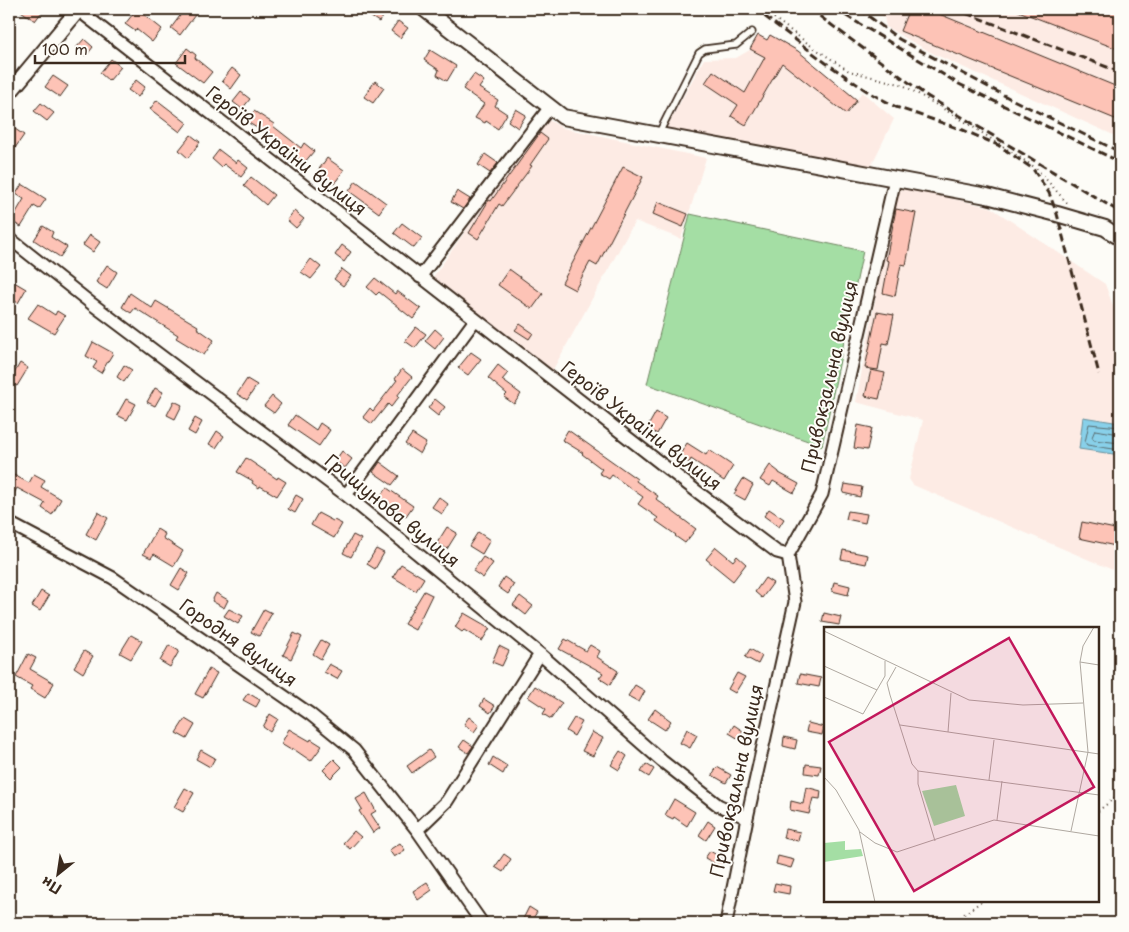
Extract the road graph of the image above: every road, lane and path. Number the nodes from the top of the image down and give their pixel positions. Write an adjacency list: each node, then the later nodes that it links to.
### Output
1 (78, 9): 5 (street); 12 (street, Героїв України вулиця)
2 (762, 9): 9 (path)
3 (432, 11): 6 (street)
4 (752, 32): 7 (lane)
5 (9, 93)
6 (550, 107): 7 (street); 12 (street)
7 (658, 135): 8 (street)
8 (895, 179): 11 (street); 16 (street, Привокзальна вулиця)
9 (1070, 207)
10 (9, 238): 14 (street, Гришунова вулиця)
11 (1120, 238)
12 (420, 278): 13 (street, Героїв України вулиця)
13 (475, 320): 14 (street); 16 (street, Героїв України вулиця)
14 (346, 496): 17 (street, Гришунова вулиця)
15 (9, 523): 21 (street, Городня вулиця)
16 (788, 555): 20 (street, Привокзальна вулиця)
17 (540, 654): 20 (street, Гришунова вулиця); 21 (street)
18 (1120, 794): 19 (path)
19 (1099, 810)
20 (747, 818): 24 (street, Привокзальна вулиця)
21 (417, 830): 23 (street, Городня вулиця)
22 (981, 902): 25 (path)
23 (482, 923)
24 (726, 923)
25 (952, 923)

